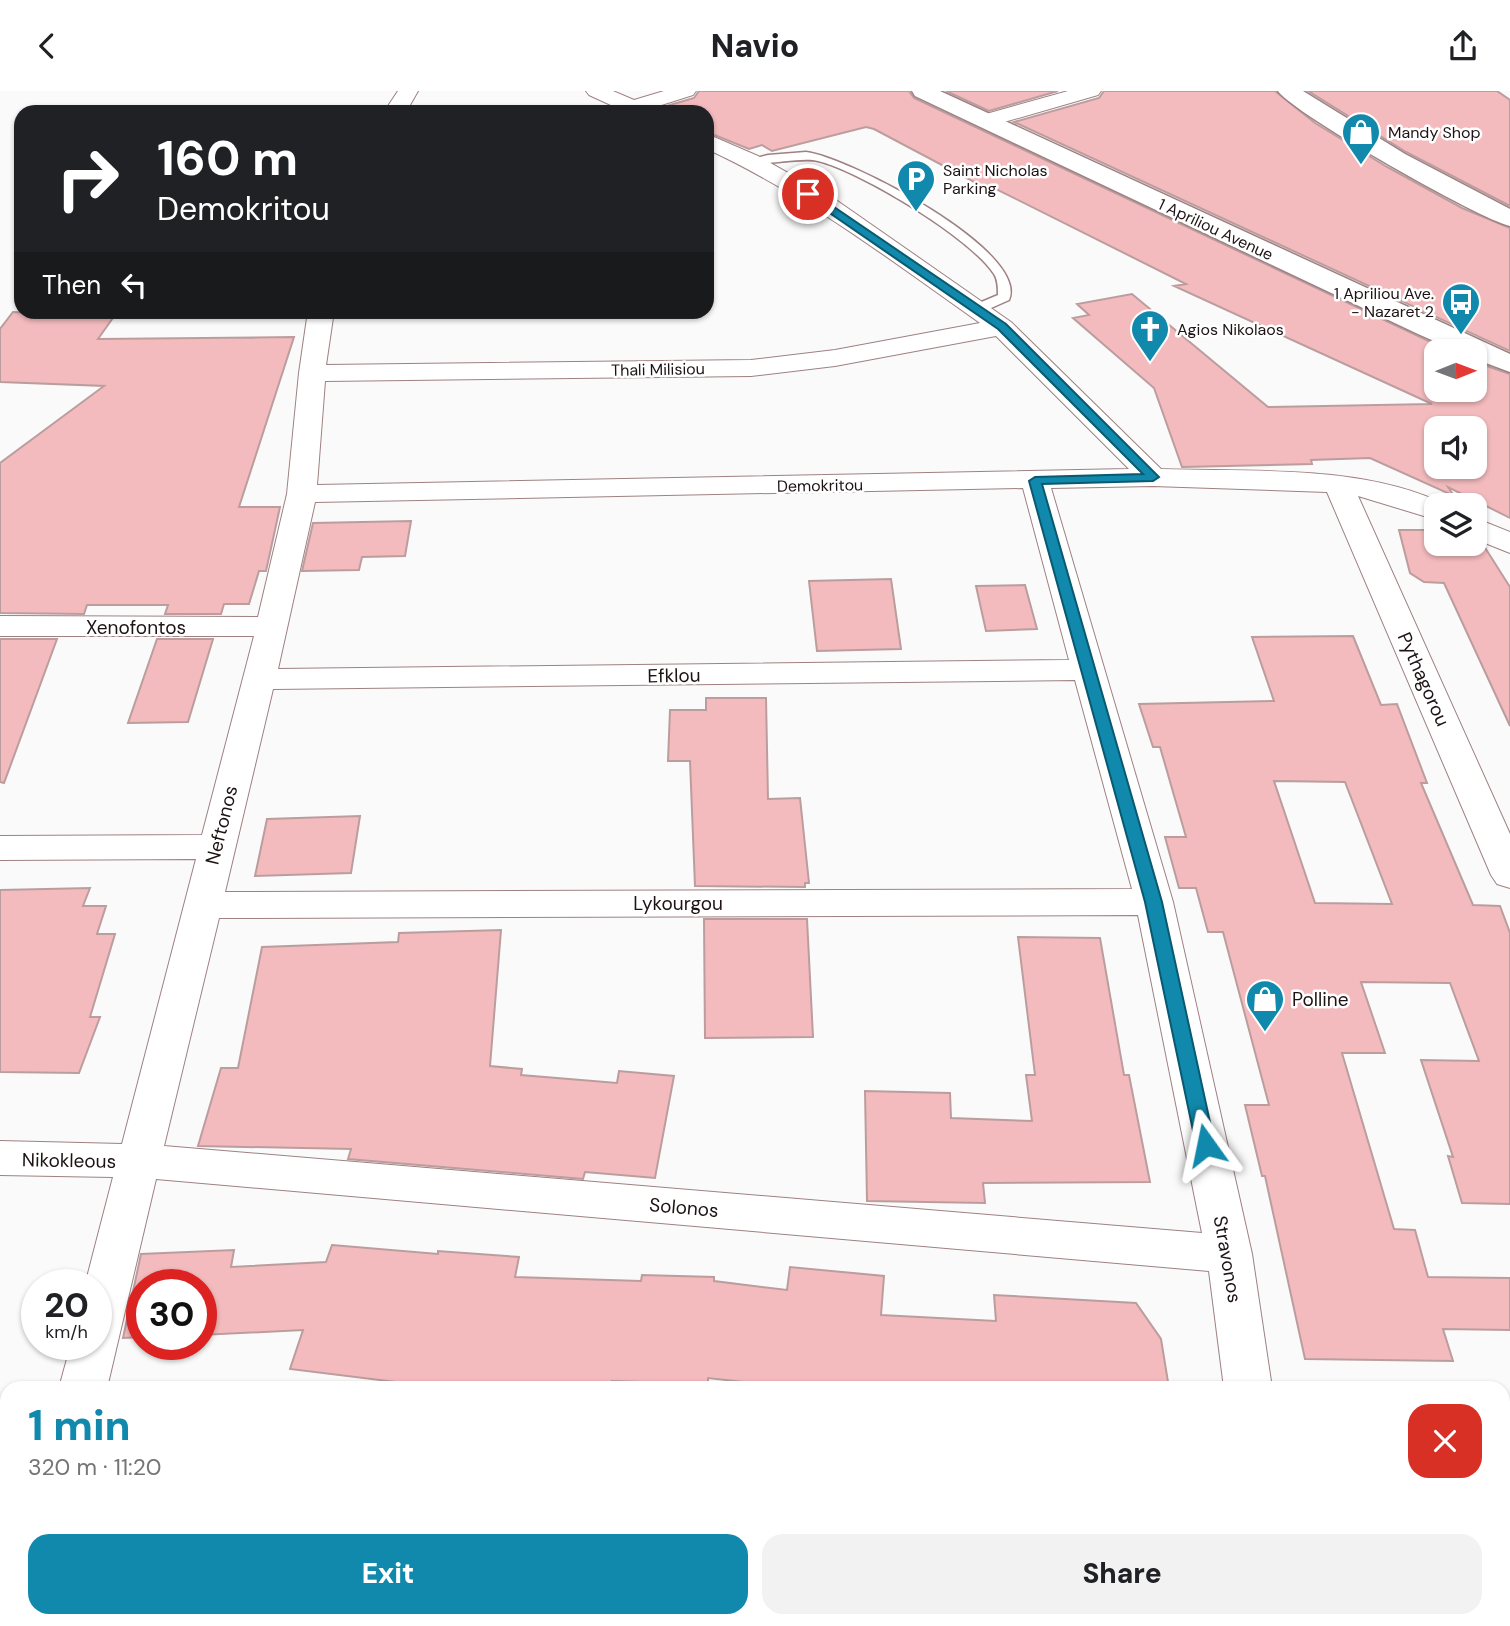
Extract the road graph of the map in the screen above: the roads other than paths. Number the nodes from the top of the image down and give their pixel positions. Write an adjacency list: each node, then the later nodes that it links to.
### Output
1 (596, 91): 6 (street)
2 (686, 91): 7 (street)
3 (923, 91): 8 (main road, 1 Apriliou Avenue)
4 (1091, 91): 8 (street)
5 (1289, 91): 11 (main road)
6 (627, 105)
7 (651, 105)
8 (987, 121): 15 (main road, 1 Apriliou Avenue)
9 (714, 144): 10 (street)
10 (750, 161): 12 (street); 12 (lane)
11 (1510, 219)
12 (977, 309): 14 (street)
13 (320, 319): 16 (street, Neftonos)
14 (1002, 327): 16 (street, Thali Milisiou); 17 (street)
15 (1510, 364)
16 (312, 373): 20 (street, Neftonos)
17 (1153, 477): 18 (street, Demokritou); 19 (street, Demokritou)
18 (1035, 481): 20 (street, Demokritou); 26 (street, Stravonos)
19 (1338, 484): 21 (street, Demokritou); 30 (street, Pythagorou)
20 (302, 493): 25 (street, Neftonos)
21 (1424, 506)
22 (1487, 533): 23 (street)
23 (1510, 544)
24 (0, 626): 25 (street, Xenofontos)
25 (272, 627): 27 (street, Neftonos)
26 (1089, 670): 27 (street, Efklou); 31 (street, Stravonos)
27 (259, 679): 28 (street, Neftonos)
28 (216, 847): 29 (street); 32 (street, Neftonos)
29 (0, 848)
30 (1510, 875)
31 (1154, 902): 32 (street, Lykourgou); 35 (street, Stravonos)
32 (201, 905): 34 (street, Neftonos)
33 (0, 1159): 34 (street, Nikokleous)
34 (139, 1161): 35 (street, Solonos); 36 (street, Neftonos)
35 (1229, 1254): 39 (street, Stravonos)
36 (112, 1270)
37 (90, 1360): 38 (street)
38 (85, 1381)
39 (1247, 1381)

